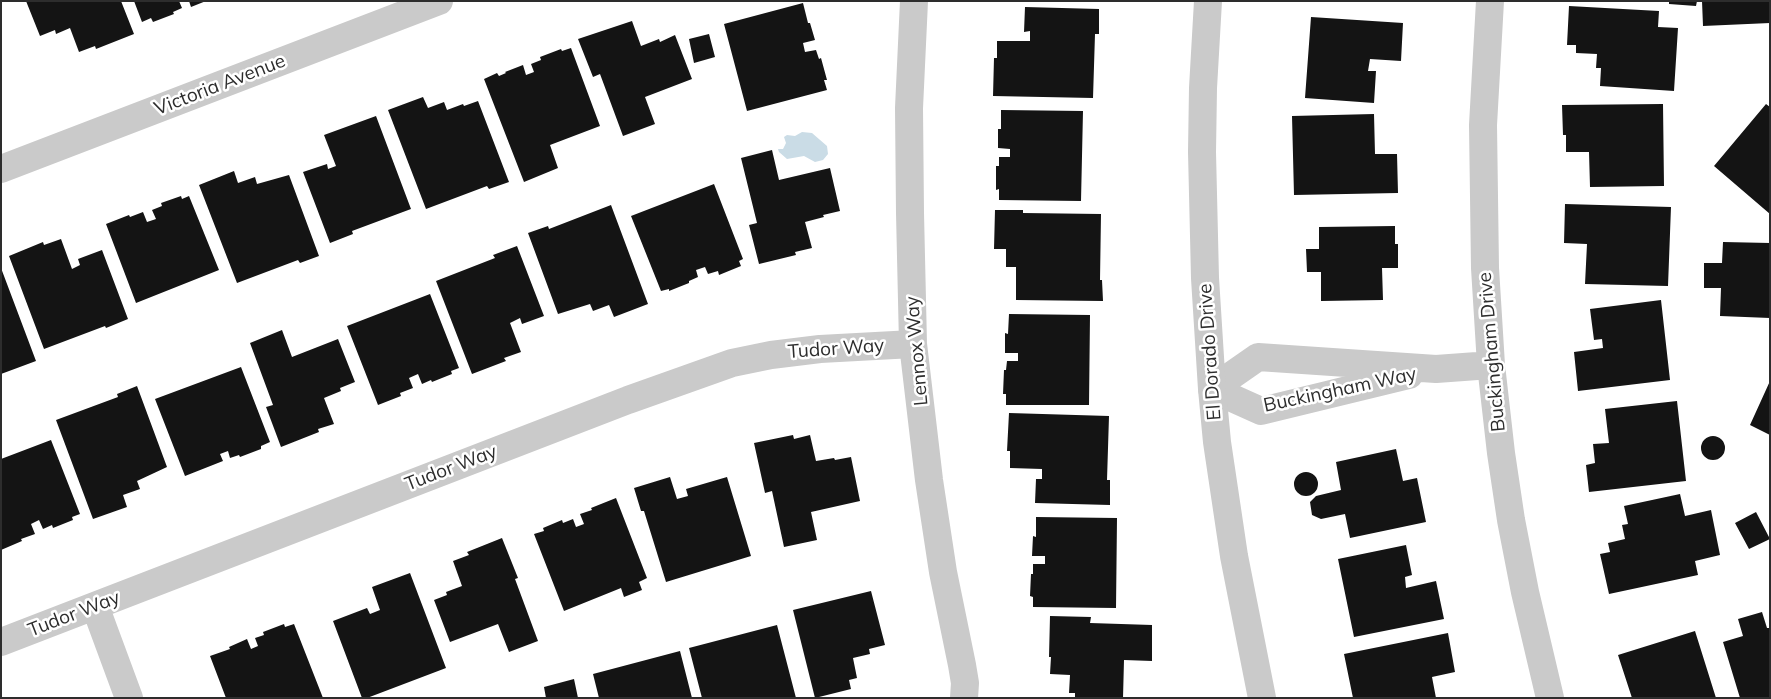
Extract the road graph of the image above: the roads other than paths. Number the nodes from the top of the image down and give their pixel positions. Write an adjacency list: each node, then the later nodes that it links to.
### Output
1 (914, 1): 6 (street, Lennox Way)
2 (1208, 1): 9 (street, El Dorado Drive)
3 (1490, 1): 7 (street, Buckingham Drive)
4 (429, 3): 5 (street, Victoria Avenue)
5 (2, 168)
6 (913, 344): 10 (street, Tudor Way); 13 (street, Lennox Way)
7 (1491, 365): 8 (street, Buckingham Way); 15 (street, Buckingham Drive)
8 (1436, 369): 9 (street, Buckingham Way); 9 (street, Buckingham Way)
9 (1212, 389): 14 (street, El Dorado Drive)
10 (95, 606): 11 (street, Tudor Way); 12 (street)
11 (1, 642)
12 (129, 698)
13 (964, 698)
14 (1262, 698)
15 (1550, 698)

